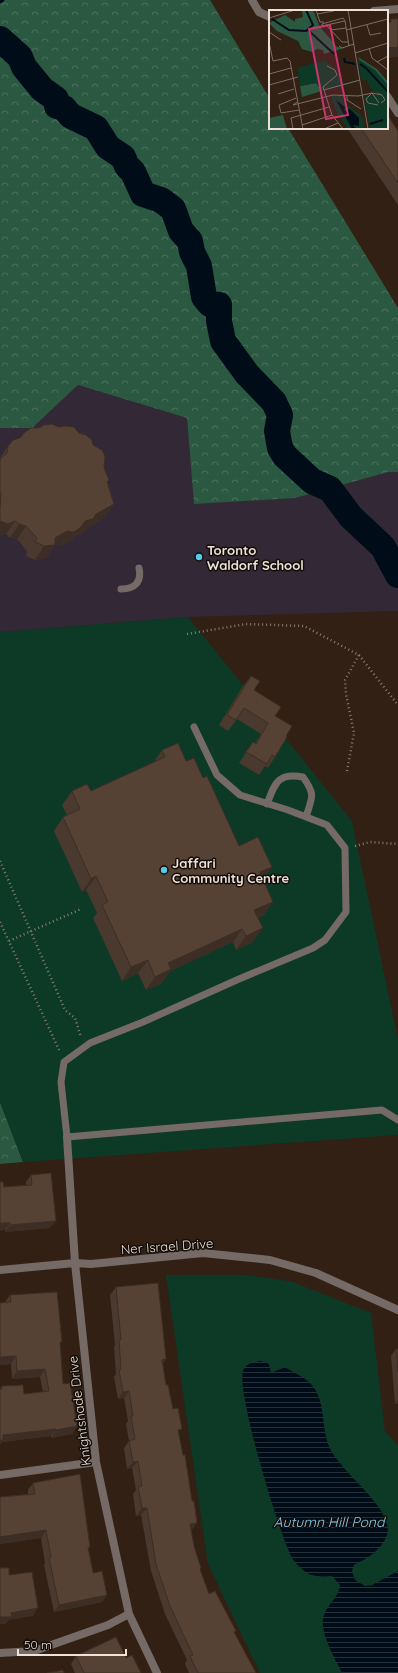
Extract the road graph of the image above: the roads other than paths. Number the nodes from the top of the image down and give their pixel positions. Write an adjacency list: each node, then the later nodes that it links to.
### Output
1 (252, 0): 4 (street)
2 (398, 9): 3 (street)
3 (386, 10)
4 (269, 17)
5 (392, 99): 6 (street)
6 (398, 113)
7 (139, 568): 8 (lane)
8 (121, 589)
9 (194, 727): 10 (lane)
10 (267, 804): 11 (lane); 11 (lane)
11 (306, 817): 13 (lane)
12 (398, 1120): 13 (lane)
13 (67, 1137): 14 (street, Knightshade Drive)
14 (75, 1263): 15 (street, Ner Israel Drive); 16 (street, Ner Israel Drive); 17 (street, Knightshade Drive)
15 (0, 1270)
16 (398, 1310)
17 (96, 1462): 18 (street); 19 (street, Knightshade Drive)
18 (0, 1475)
19 (129, 1614): 20 (street); 21 (street, Knightshade Drive)
20 (0, 1653)
21 (157, 1673)

